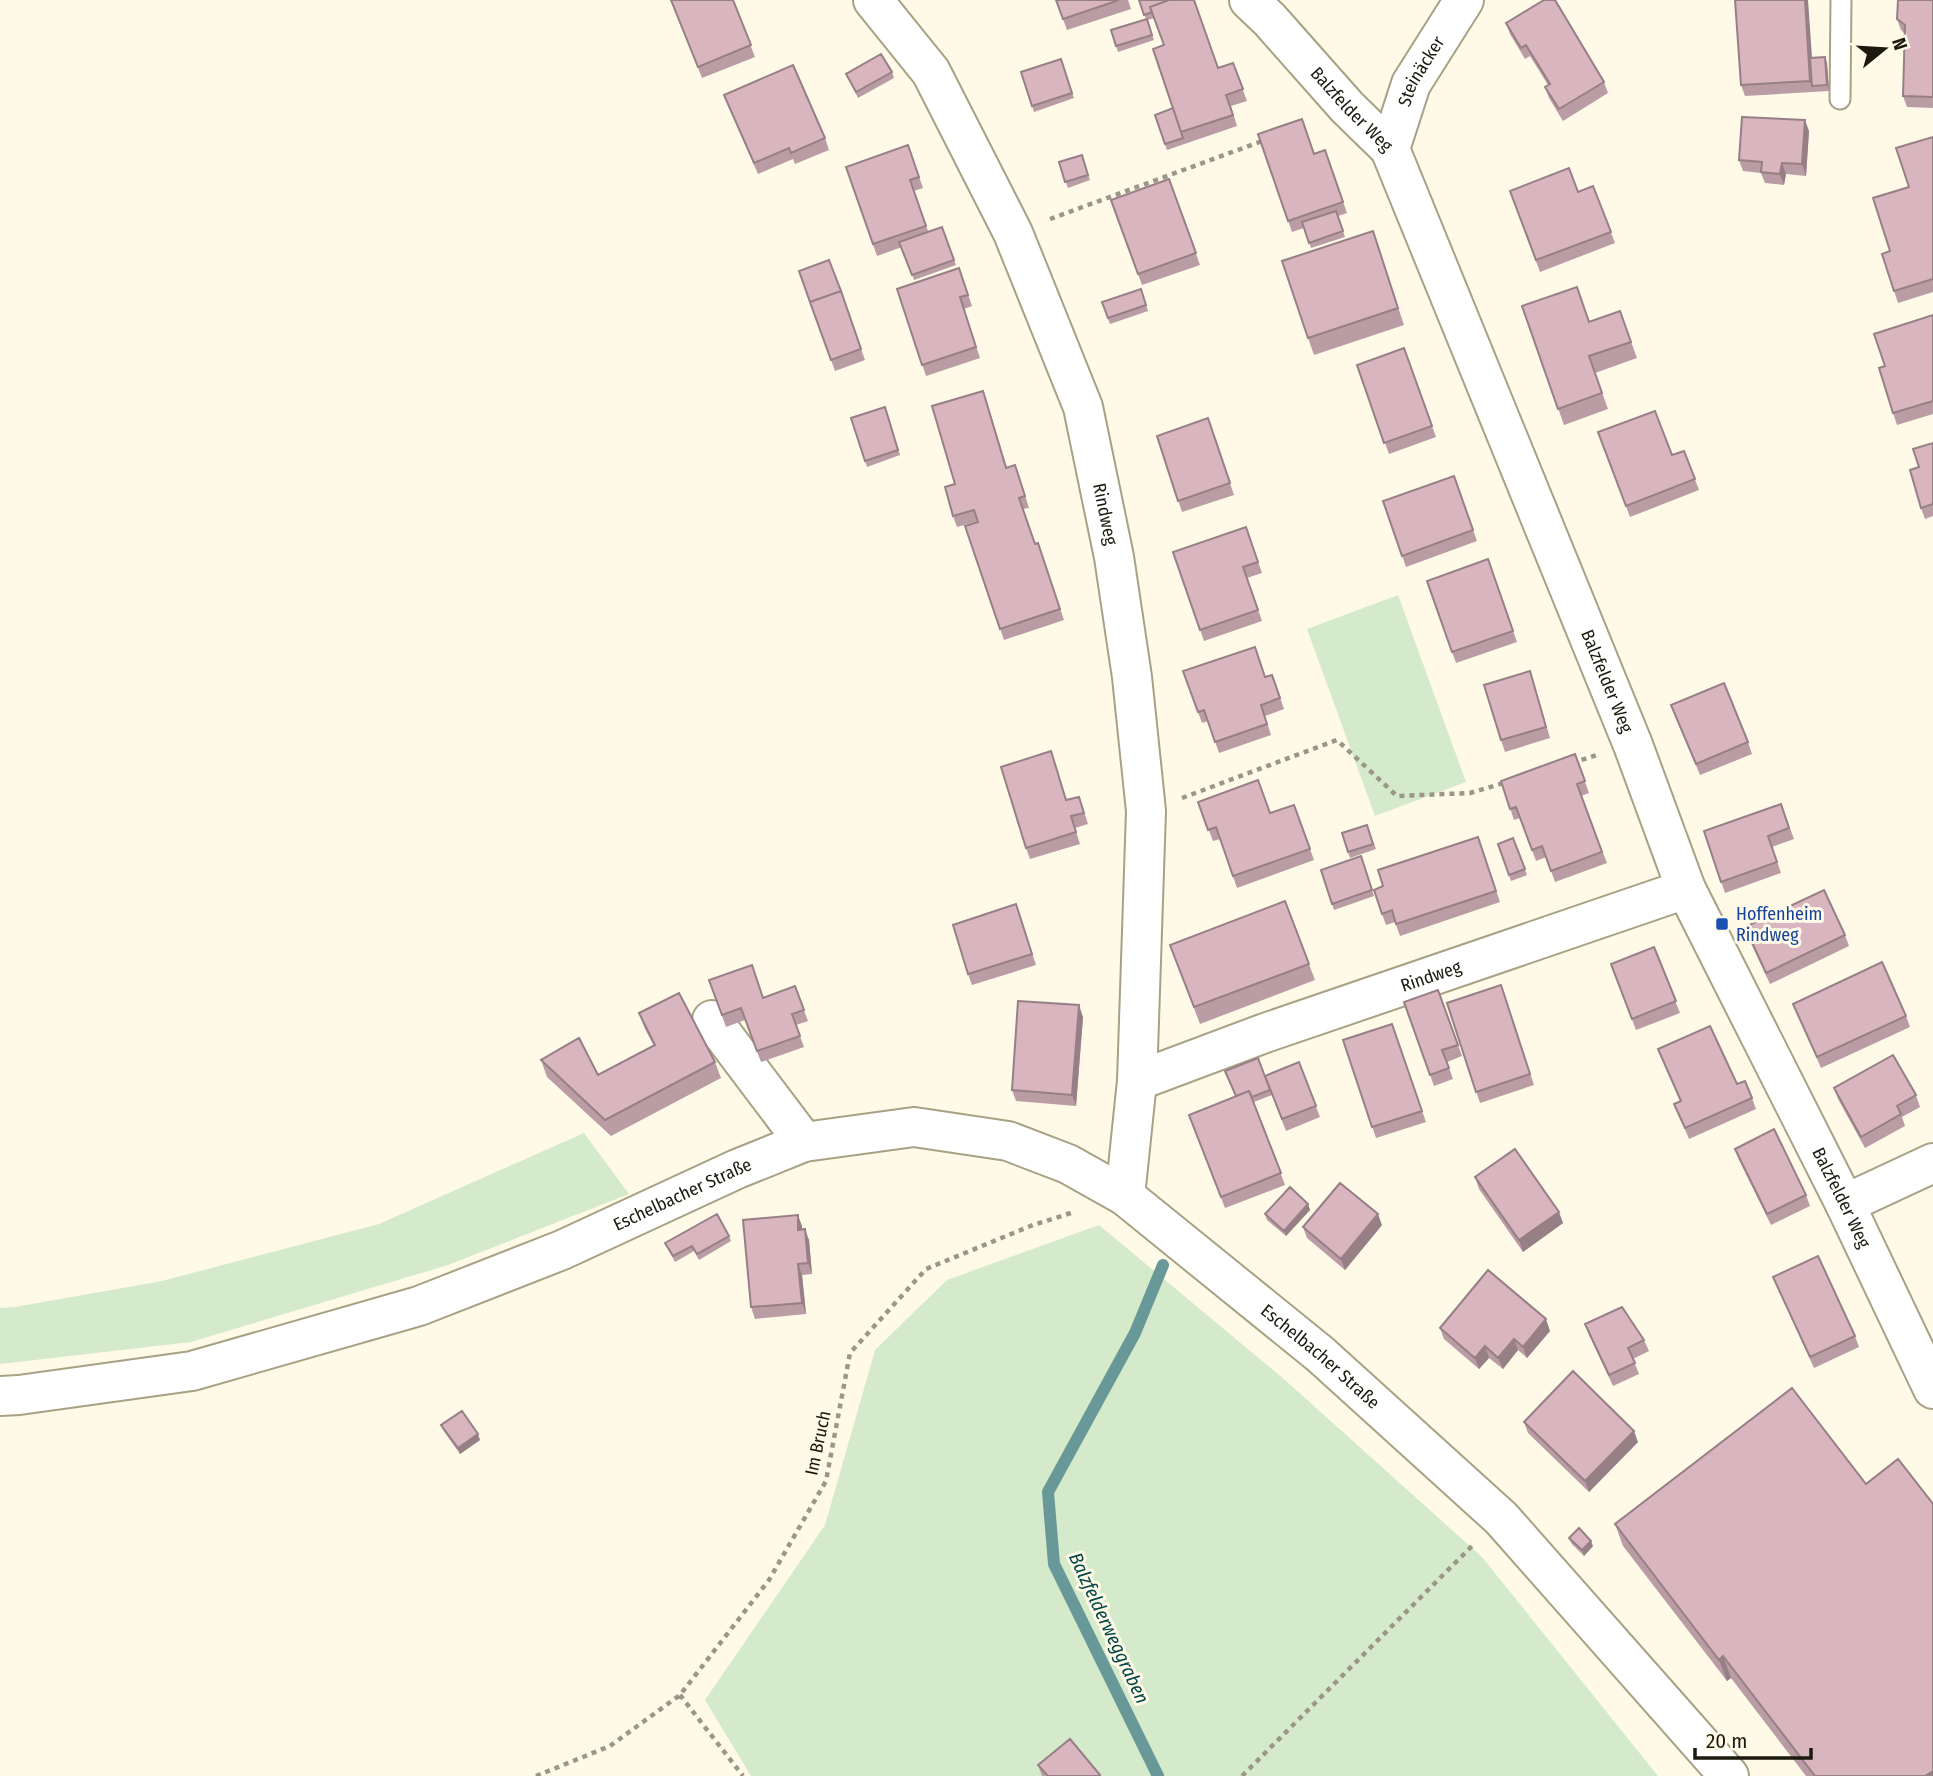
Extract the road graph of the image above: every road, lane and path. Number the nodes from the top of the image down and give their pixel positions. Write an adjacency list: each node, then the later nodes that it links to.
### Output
1 (873, 0): 8 (street, Rindweg)
2 (1249, 0): 7 (street, Balzfelder Weg)
3 (1464, 0): 7 (street, Steinäcker)
4 (1841, 0): 5 (lane)
5 (1840, 99)
6 (1270, 137): 8 (path)
7 (1390, 149): 9 (street, Balzfelder Weg)
8 (1013, 233): 12 (street, Rindweg)
9 (1633, 745): 10 (path); 13 (street, Balzfelder Weg)
10 (1570, 763)
11 (1520, 778): 12 (path)
12 (1146, 811): 15 (street, Rindweg)
13 (1686, 889): 15 (street, Rindweg); 19 (street, Balzfelder Weg)
14 (712, 1020): 16 (street)
15 (1137, 1081): 18 (street, Rindweg)
16 (804, 1142): 18 (street, Eschelbacher Straße); 21 (street, Eschelbacher Straße)
17 (1933, 1163): 19 (street)
18 (1125, 1196): 22 (street, Eschelbacher Straße); 23 (path, Im Bruch)
19 (1845, 1204): 20 (street, Balzfelder Weg)
20 (1933, 1389)
21 (0, 1396)
22 (1501, 1518): 26 (path); 27 (street, Eschelbacher Straße)
23 (680, 1695): 24 (path, Im Bruch); 25 (path)
24 (536, 1776)
25 (743, 1776)
26 (1242, 1776)
27 (1729, 1776)

